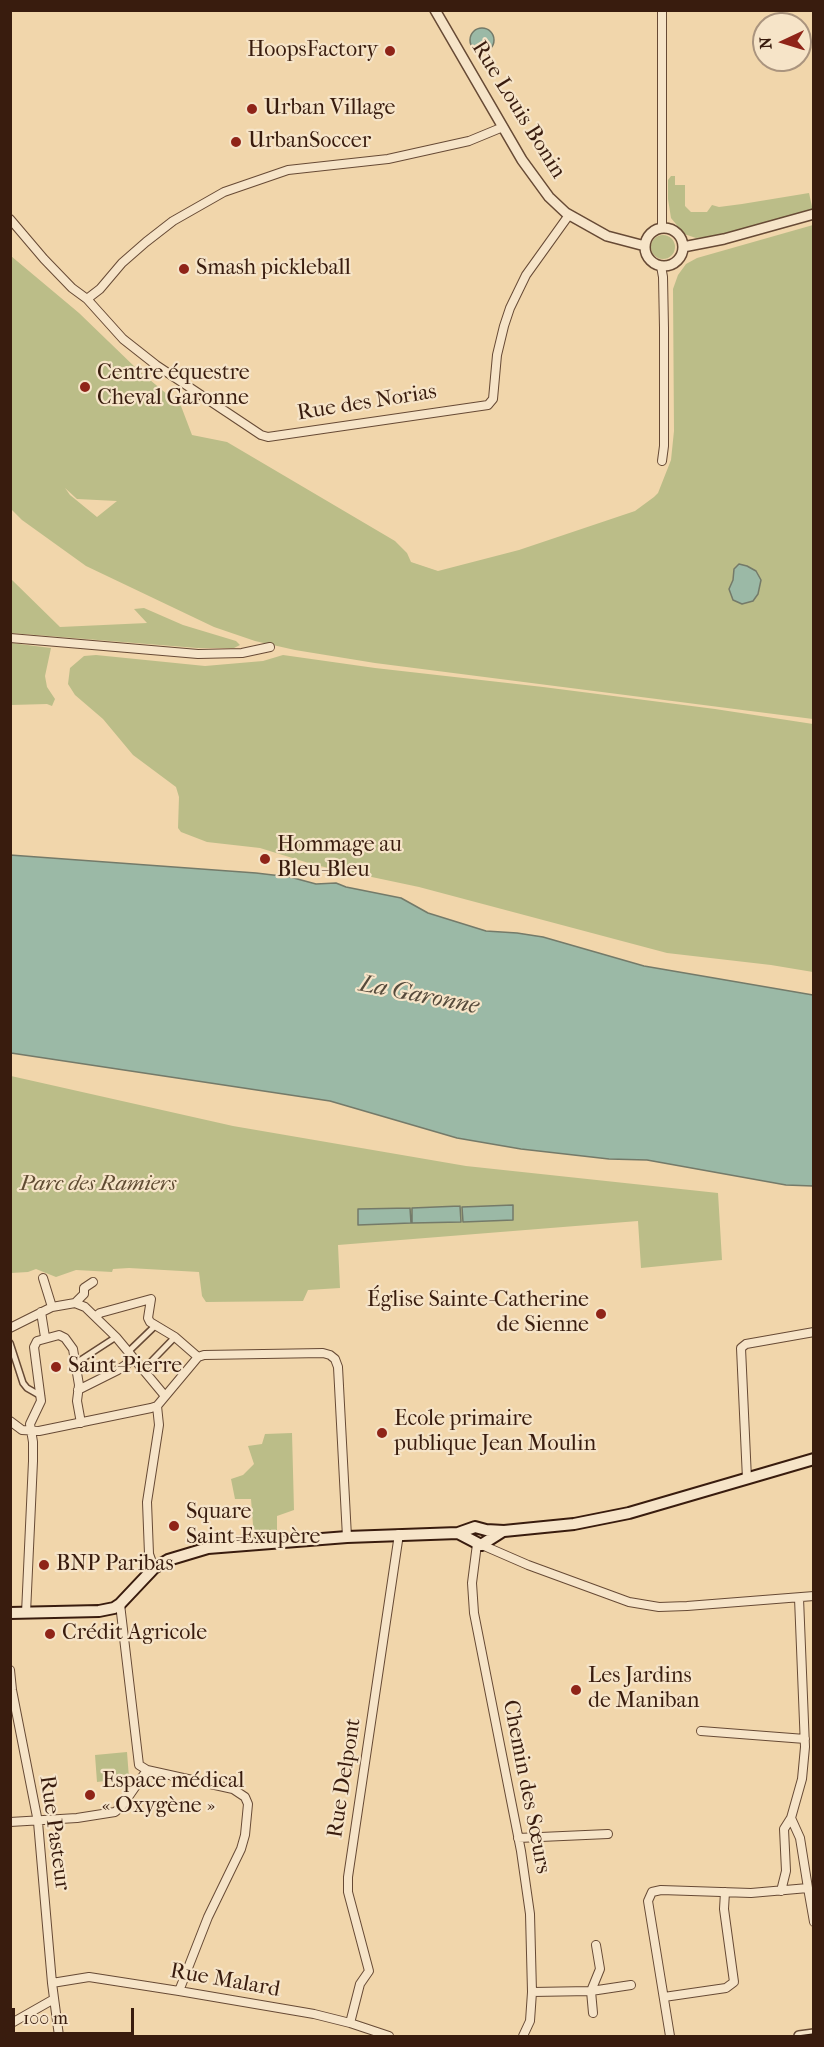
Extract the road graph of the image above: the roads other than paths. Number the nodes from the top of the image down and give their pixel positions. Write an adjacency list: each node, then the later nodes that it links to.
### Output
1 (435, 10): 3 (street, Rue Louis Bonin)
2 (663, 10): 7 (street)
3 (503, 127): 5 (street, Rue Louis Bonin); 11 (street)
4 (813, 214): 9 (street)
5 (569, 215): 8 (street, Rue Louis Bonin); 11 (street, Rue des Norias)
6 (10, 219): 11 (street, Rue des Norias)
7 (662, 228): 8 (street); 9 (street)
8 (645, 246): 10 (street)
9 (682, 247): 10 (street)
10 (661, 266): 12 (street)
11 (87, 300)
12 (662, 461)
13 (10, 638): 14 (street)
14 (270, 647)
15 (43, 1278): 18 (street)
16 (93, 1282): 17 (street)
17 (75, 1303): 18 (street); 20 (street)
18 (52, 1307): 19 (street)
19 (41, 1312): 22 (street); 24 (street)
20 (96, 1316): 21 (street); 25 (street)
21 (156, 1325): 26 (street); 28 (street)
22 (11, 1327)
23 (813, 1332): 40 (street)
24 (45, 1337): 30 (street); 33 (street)
25 (116, 1337): 28 (street); 30 (street)
26 (175, 1337): 29 (street); 31 (street)
27 (10, 1343): 33 (street)
28 (131, 1355): 31 (street); 32 (street)
29 (198, 1357): 34 (street); 42 (street)
30 (76, 1363): 32 (street)
31 (143, 1370): 34 (street)
32 (78, 1390): 37 (street)
33 (41, 1396): 38 (street)
34 (165, 1396): 35 (street)
35 (157, 1406): 37 (street); 44 (street)
36 (10, 1421): 38 (street)
37 (81, 1423): 38 (street)
38 (32, 1431): 48 (street)
39 (813, 1460): 40 (main road)
40 (747, 1479): 43 (main road)
41 (399, 1534): 42 (main road); 43 (main road); 74 (street, Rue Delpont)
42 (347, 1538): 44 (main road)
43 (482, 1538): 46 (street); 58 (street, Chemin des Sœurs)
44 (154, 1568): 47 (main road)
45 (813, 1596): 46 (street)
46 (799, 1598): 52 (street)
47 (120, 1604): 48 (main road); 53 (street)
48 (26, 1610): 49 (main road)
49 (10, 1613)
50 (10, 1670): 56 (street, Rue Pasteur)
51 (701, 1731): 52 (street)
52 (808, 1744): 54 (street)
53 (147, 1770): 56 (street); 68 (street)
54 (791, 1818): 59 (street); 60 (street)
55 (10, 1822): 56 (street)
56 (38, 1822): 66 (street, Rue Pasteur)
57 (608, 1834): 58 (street)
58 (518, 1838): 70 (street, Chemin des Sœurs)
59 (800, 1838): 60 (street); 61 (street)
60 (785, 1840): 62 (street)
61 (808, 1888): 62 (street); 64 (street)
62 (781, 1891): 63 (street)
63 (725, 1892): 71 (street); 71 (street)
64 (813, 1922)
65 (596, 1945): 69 (street)
66 (52, 1983): 68 (street, Rue Malard); 72 (street, Rue Pasteur)
67 (631, 1985): 69 (street)
68 (180, 1990): 74 (street, Rue Malard)
69 (591, 1991): 70 (street); 73 (street)
70 (532, 1992): 79 (street, Chemin des Sœurs)
71 (664, 1997): 80 (street)
72 (54, 1999): 75 (street); 77 (street, Rue Pasteur)
73 (593, 2013)
74 (350, 2023): 78 (street, Rue Malard)
75 (10, 2024)
76 (813, 2034): 81 (street)
77 (59, 2037)
78 (389, 2037)
79 (523, 2037)
80 (670, 2037)
81 (799, 2037)

